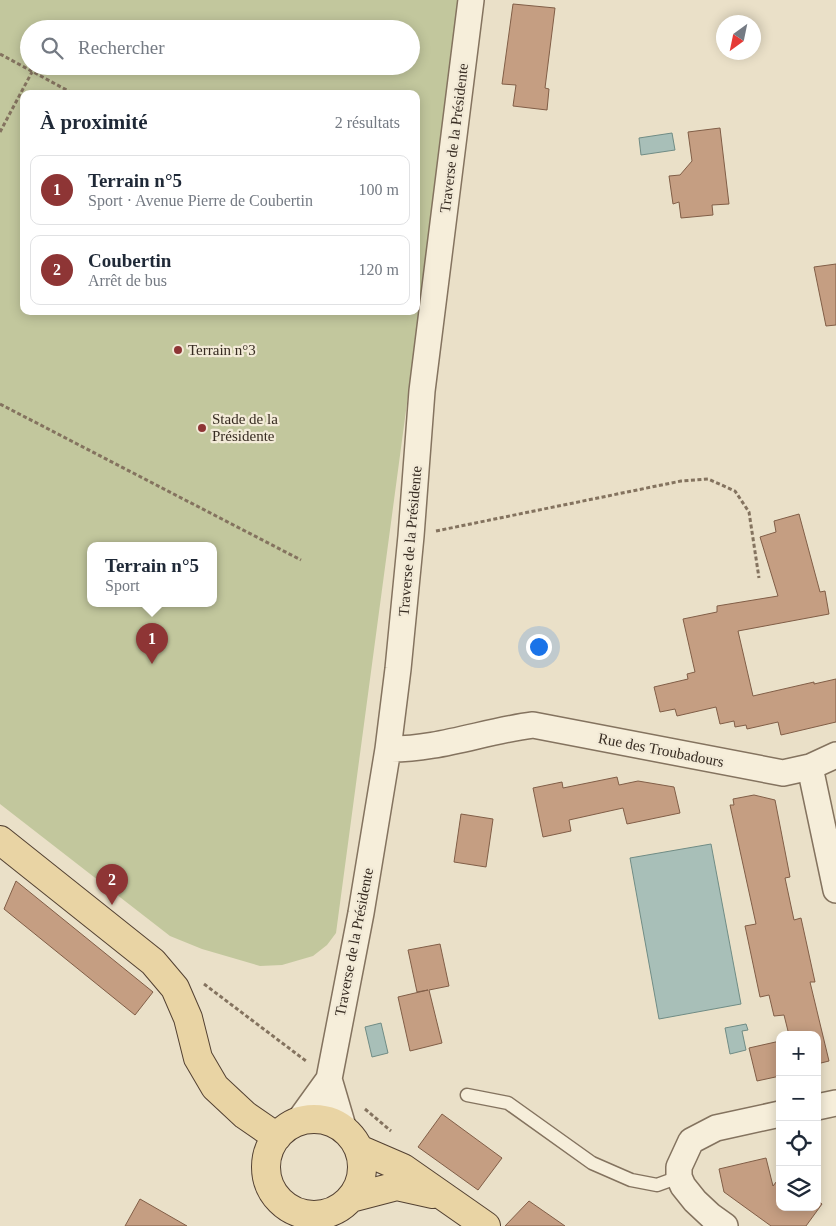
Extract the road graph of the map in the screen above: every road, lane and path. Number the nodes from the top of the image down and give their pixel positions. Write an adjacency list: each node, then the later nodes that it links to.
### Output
1 (471, 0): 11 (street, Traverse de la Présidente)
2 (0, 54): 3 (path)
3 (20, 65)
4 (30, 75): 6 (path)
5 (38, 75): 7 (path)
6 (22, 90)
7 (66, 90)
8 (20, 94): 9 (path)
9 (0, 132)
10 (0, 404): 12 (path)
11 (411, 536): 13 (path); 14 (street, Traverse de la Présidente)
12 (301, 560)
13 (759, 578)
14 (388, 749): 16 (street, Rue des Troubadours); 20 (street, Traverse de la Présidente)
15 (836, 755): 16 (street, Rue des Troubadours)
16 (810, 767): 18 (street)
17 (0, 840): 25 (main road)
18 (836, 890)
19 (200, 980): 20 (path)
20 (329, 1079): 25 (street, Traverse de la Présidente); 26 (path); 27 (street, Traverse de la Présidente)
21 (467, 1095): 28 (lane)
22 (836, 1103): 23 (street)
23 (821, 1106)
24 (776, 1115): 28 (street)
25 (288, 1130): 27 (main road); 31 (main road)
26 (394, 1134)
27 (352, 1140): 29 (main road); 30 (main road)
28 (680, 1177): 33 (street)
29 (444, 1196): 30 (main road); 32 (main road)
30 (351, 1198): 31 (main road)
31 (326, 1220)
32 (486, 1226)
33 (725, 1226)

